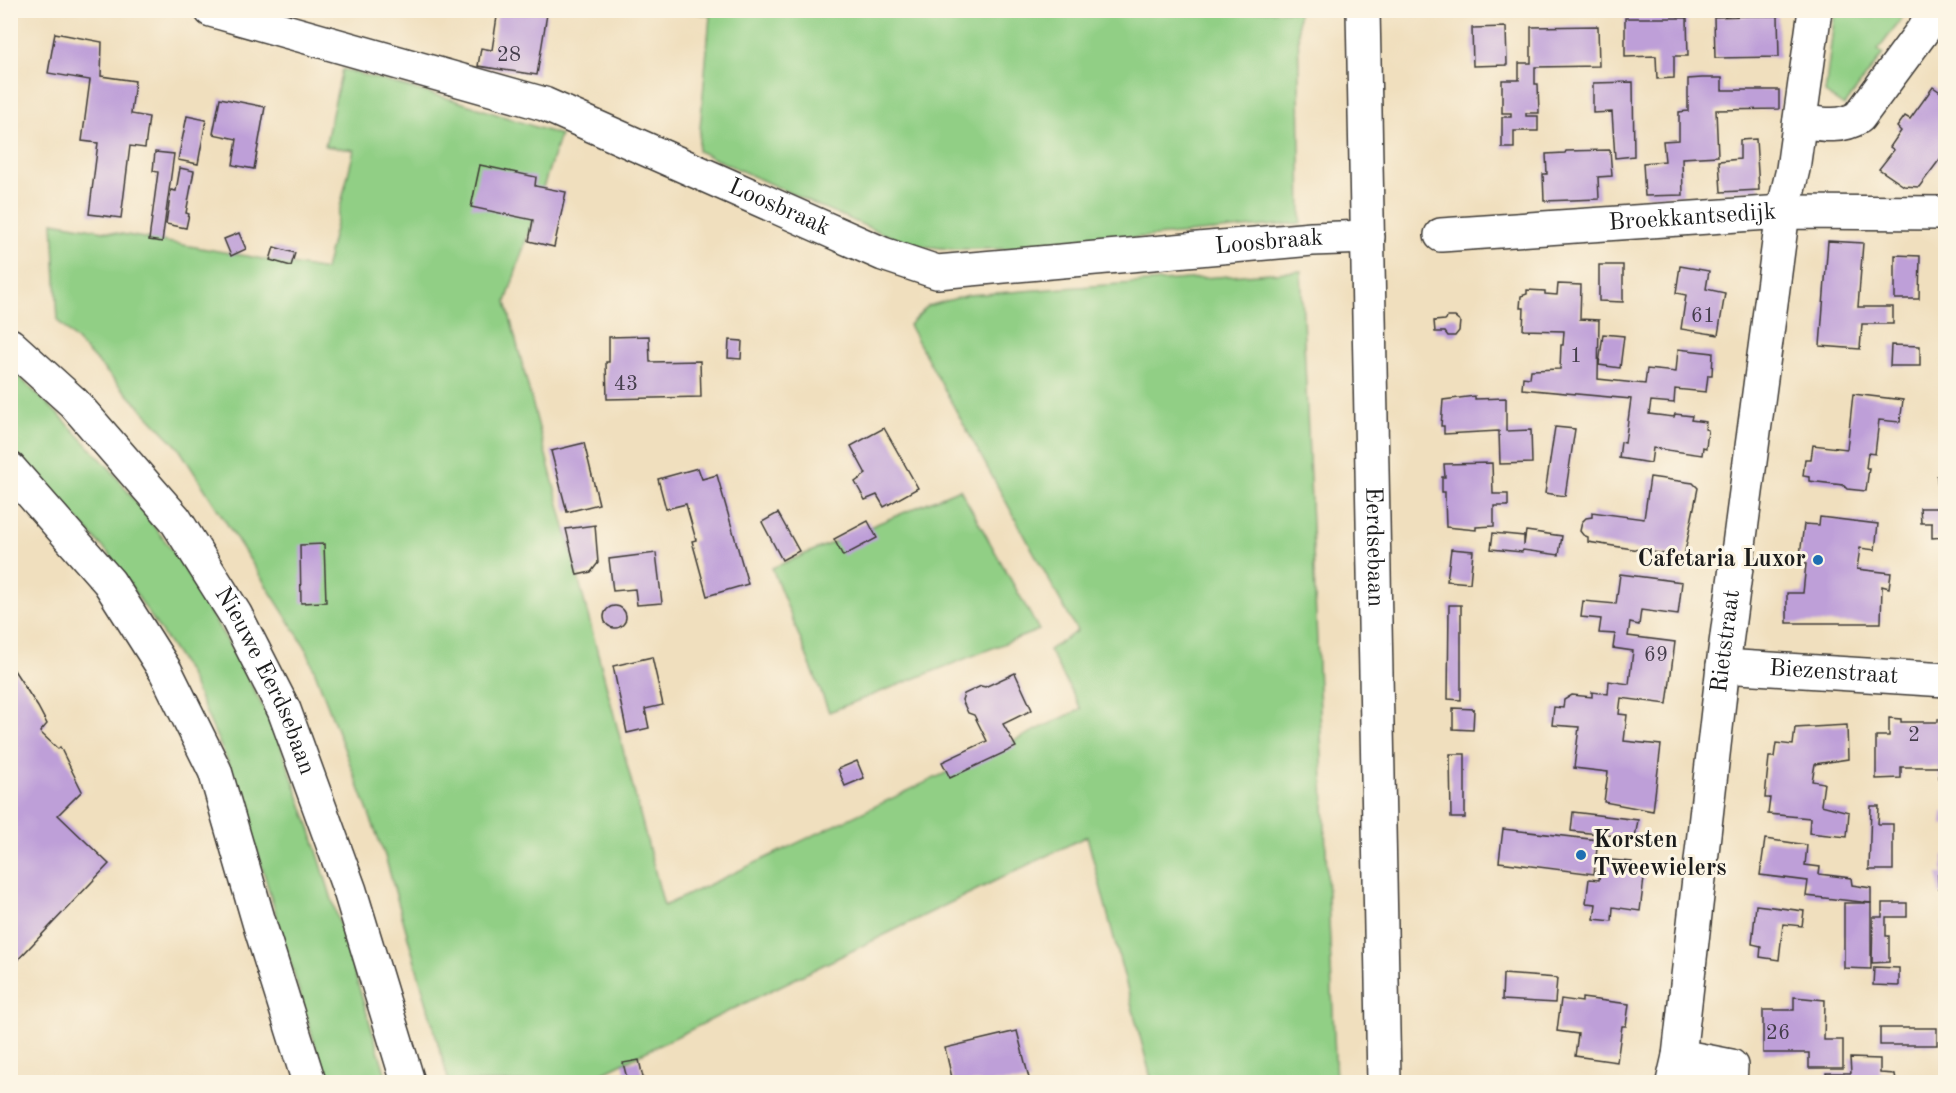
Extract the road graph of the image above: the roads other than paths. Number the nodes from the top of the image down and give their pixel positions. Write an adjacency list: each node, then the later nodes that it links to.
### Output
1 (211, 10): 9 (street, Loosbraak)
2 (1363, 10): 9 (street, Eerdsebaan)
3 (1815, 10): 5 (street, Rietstraat)
4 (1938, 10): 5 (street)
5 (1800, 121): 6 (street, Rietstraat)
6 (1783, 212): 7 (street, Broekkantsedijk); 8 (street, Broekkantsedijk); 12 (street, Rietstraat)
7 (1946, 213)
8 (1441, 235)
9 (1368, 237): 17 (street, Eerdsebaan)
10 (10, 345): 16 (street, Nieuwe Eerdsebaan)
11 (10, 469): 15 (street)
12 (1723, 666): 13 (street, Biezenstraat); 14 (street, Rietstraat)
13 (1946, 680)
14 (1676, 1069): 18 (street, Rietstraat)
15 (309, 1083)
16 (408, 1083)
17 (1384, 1083)
18 (1730, 1083)

